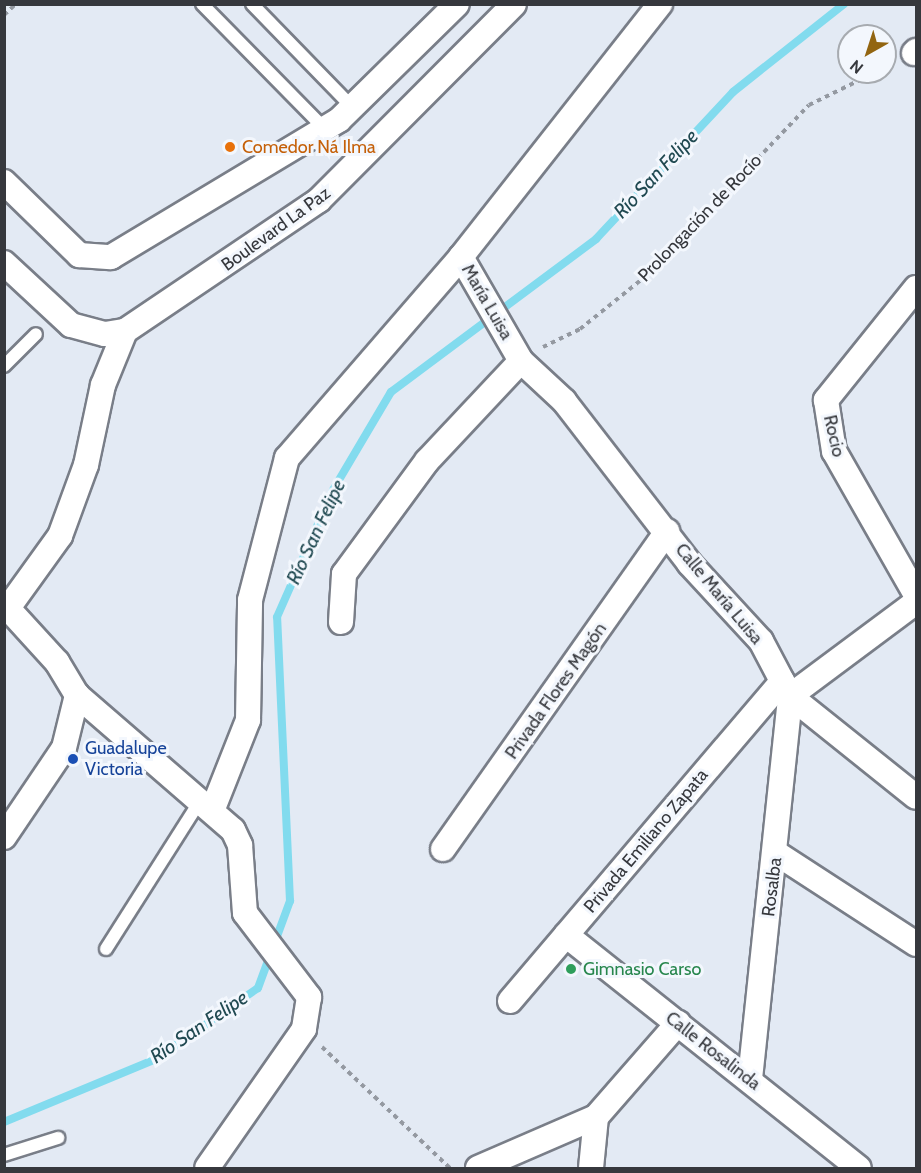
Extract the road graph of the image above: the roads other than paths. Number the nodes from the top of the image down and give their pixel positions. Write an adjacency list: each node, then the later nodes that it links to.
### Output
1 (202, 4): 7 (lane)
2 (252, 4): 6 (lane)
3 (457, 4): 6 (street)
4 (514, 4): 12 (street, Boulevard La Paz)
5 (660, 4): 9 (street)
6 (353, 108): 7 (street)
7 (325, 129): 8 (street)
8 (4, 182)
9 (461, 257): 14 (street, María Luisa); 24 (street)
10 (4, 263): 12 (street)
11 (916, 288): 17 (street, Rocio)
12 (125, 332): 19 (street)
13 (36, 334): 15 (lane)
14 (517, 354): 16 (street, Calle María Luisa); 20 (street)
15 (4, 366)
16 (668, 531): 21 (street, Calle María Luisa); 26 (street, Privada Flores Magón)
17 (916, 595)
18 (916, 603): 21 (street, Privada Emiliano Zapata)
19 (6, 606): 22 (street)
20 (341, 622)
21 (786, 688): 23 (street, Calle María Luisa); 27 (street, Rosalba); 28 (street, Privada Emiliano Zapata)
22 (77, 694): 24 (street); 25 (street)
23 (916, 797)
24 (206, 806): 30 (lane); 37 (street)
25 (4, 837)
26 (443, 849)
27 (776, 853): 29 (street); 33 (street, Rosalba)
28 (566, 935): 31 (street, Privada Emiliano Zapata); 32 (street, Calle Rosalinda)
29 (916, 944)
30 (106, 949)
31 (510, 1001)
32 (678, 1023): 33 (street, Calle Rosalinda); 34 (street)
33 (750, 1079): 40 (street, Calle Rosalinda)
34 (596, 1117): 38 (street); 39 (street)
35 (58, 1138): 36 (lane)
36 (4, 1155)
37 (207, 1168)
38 (478, 1168)
39 (591, 1168)
40 (859, 1168)

